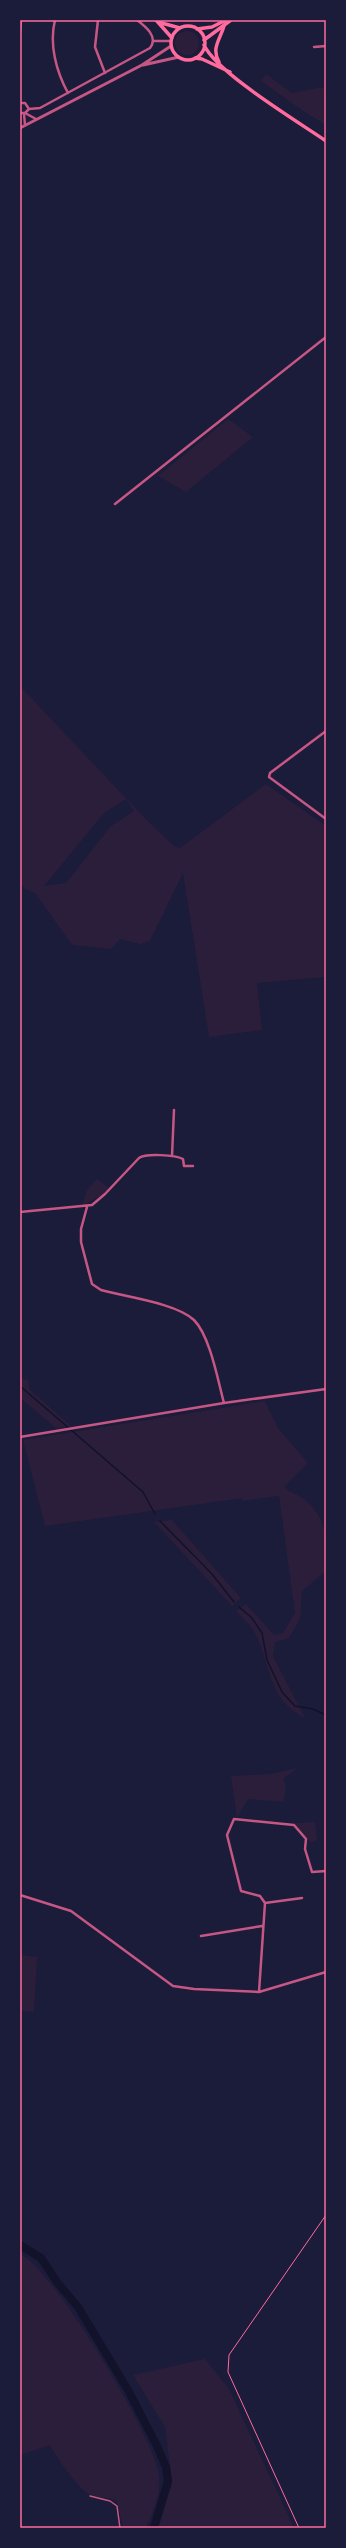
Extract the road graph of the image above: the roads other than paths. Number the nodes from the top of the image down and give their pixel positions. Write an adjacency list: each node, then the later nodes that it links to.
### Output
1 (21, 20): 11 (street)
2 (55, 20): 24 (street)
3 (98, 20): 23 (street)
4 (137, 20): 13 (street)
5 (226, 20): 10 (main road)
6 (231, 20): 8 (main road)
7 (157, 21): 9 (main road); 12 (main road)
8 (224, 26): 14 (main road); 20 (main road)
9 (180, 28): 10 (main road); 12 (main road)
10 (197, 29): 14 (main road)
11 (20, 31)
12 (171, 39): 13 (street); 15 (main road)
13 (153, 41): 23 (street)
14 (204, 42): 19 (main road); 20 (main road)
15 (172, 46): 18 (main road); 21 (street)
16 (326, 46): 17 (street)
17 (314, 47)
18 (179, 57): 19 (main road); 21 (street)
19 (194, 58): 22 (main road)
20 (221, 65): 22 (main road)
21 (142, 66): 28 (street)
22 (230, 72): 31 (main road)
23 (105, 73): 24 (street)
24 (68, 93): 26 (street)
25 (20, 103): 26 (street)
26 (29, 109): 27 (street)
27 (22, 114): 28 (street); 29 (street)
28 (37, 119): 29 (street)
29 (25, 125): 30 (street)
30 (20, 128)
31 (326, 141)
32 (326, 337): 33 (street)
33 (115, 504)
34 (326, 731): 35 (street)
35 (326, 819)
36 (174, 1110): 37 (street)
37 (172, 1156): 38 (street); 39 (street)
38 (193, 1166)
39 (87, 1207): 40 (street); 42 (street)
40 (20, 1212)
41 (326, 1389): 42 (street)
42 (224, 1403): 43 (street)
43 (20, 1437)
44 (326, 1871): 47 (street)
45 (20, 1895): 51 (street)
46 (302, 1898): 47 (street)
47 (265, 1903): 48 (street)
48 (262, 1926): 49 (street); 51 (street)
49 (201, 1936)
50 (326, 1972): 51 (street)
51 (258, 1992)
52 (90, 2496): 53 (lane)
53 (120, 2528)

